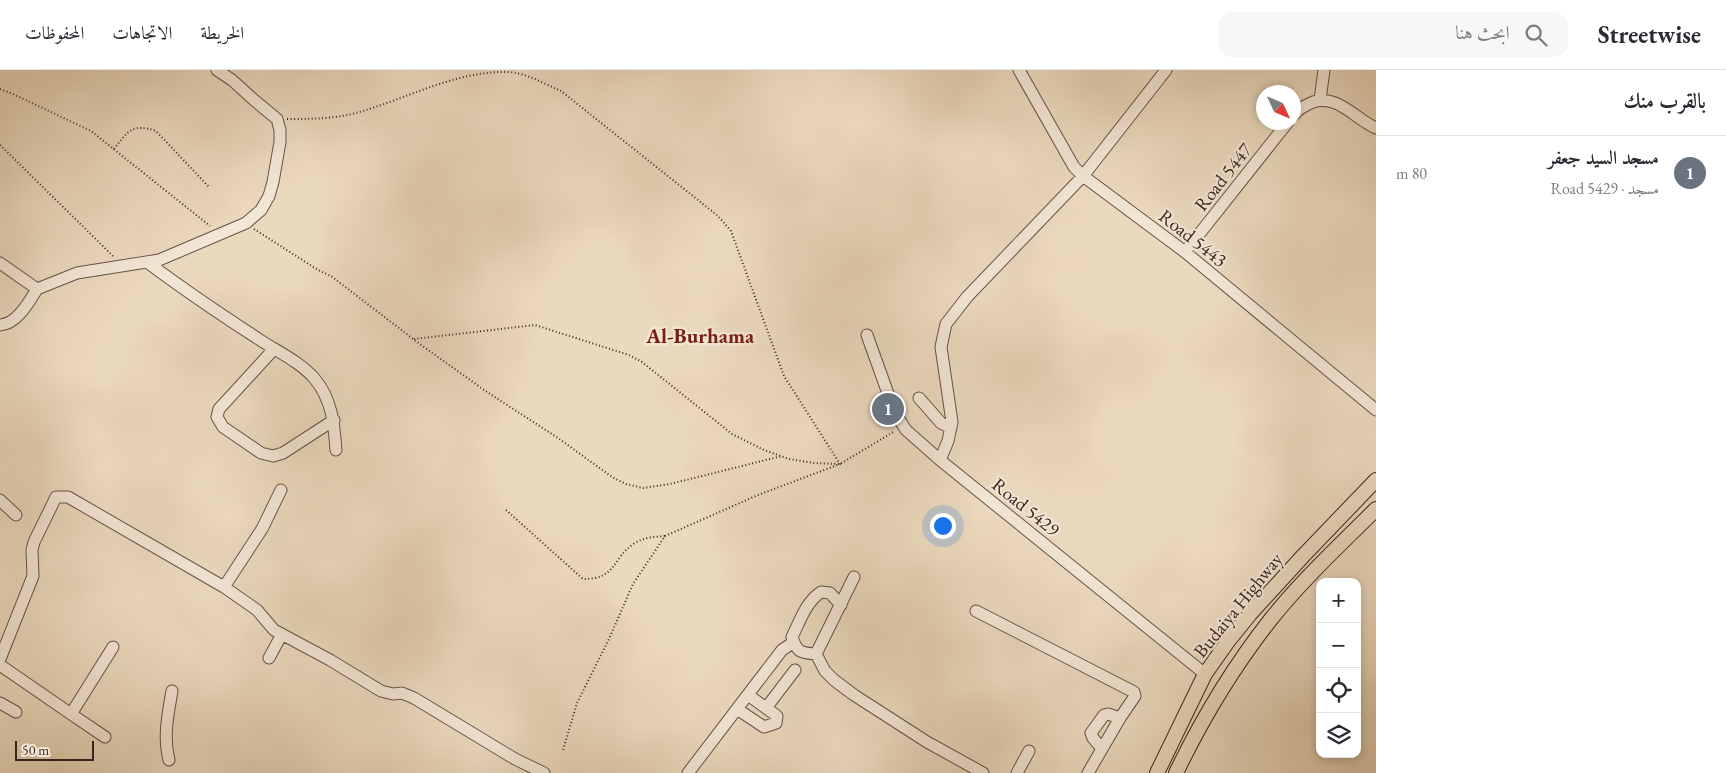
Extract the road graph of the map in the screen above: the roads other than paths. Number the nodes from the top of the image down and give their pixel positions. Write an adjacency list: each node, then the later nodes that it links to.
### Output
1 (217, 70): 11 (street)
2 (1019, 70): 9 (street, Road 5443)
3 (1166, 70): 9 (street)
4 (1324, 70): 5 (street)
5 (1320, 100): 6 (street); 7 (street)
6 (1301, 110)
7 (1376, 128)
8 (1282, 130): 10 (street, Road 5447)
9 (1083, 176): 10 (street, Road 5443); 20 (street)
10 (1185, 252): 18 (street, Road 5443)
11 (147, 262): 13 (street); 16 (street)
12 (0, 263): 13 (street)
13 (37, 289): 14 (street)
14 (0, 325)
15 (867, 335): 22 (street, Road 5429)
16 (274, 350): 19 (street); 19 (street)
17 (919, 398): 20 (street)
18 (1376, 410)
19 (334, 420): 21 (street)
20 (951, 428): 22 (street)
21 (336, 450)
22 (940, 460): 40 (street, Road 5429)
23 (1376, 480): 40 (main road, Budaiya Highway)
24 (281, 490): 29 (street)
25 (0, 500): 27 (street)
26 (1376, 509): 59 (main road, Budaiya Highway)
27 (16, 514)
28 (854, 577): 30 (street)
29 (224, 587): 32 (street); 36 (street)
30 (841, 606): 33 (street); 35 (street)
31 (976, 611): 48 (street)
32 (282, 634): 37 (street); 53 (street)
33 (794, 642): 35 (street); 42 (street)
34 (113, 647): 47 (street)
35 (816, 654): 55 (street)
36 (0, 658)
37 (269, 658)
38 (0, 665): 47 (street)
39 (795, 670): 44 (street)
40 (1205, 674): 58 (main road, Budaiya Highway)
41 (172, 691): 52 (street)
42 (748, 694): 44 (street); 45 (street)
43 (0, 703): 46 (street)
44 (766, 708): 45 (street)
45 (737, 709): 54 (street)
46 (16, 712)
47 (70, 714): 49 (street)
48 (1120, 718): 50 (street); 50 (street)
49 (105, 737)
50 (1102, 749): 57 (street)
51 (1029, 751): 56 (street)
52 (169, 760)
53 (544, 773)
54 (688, 773)
55 (982, 773)
56 (1016, 773)
57 (1088, 773)
58 (1157, 773)
59 (1176, 773)

